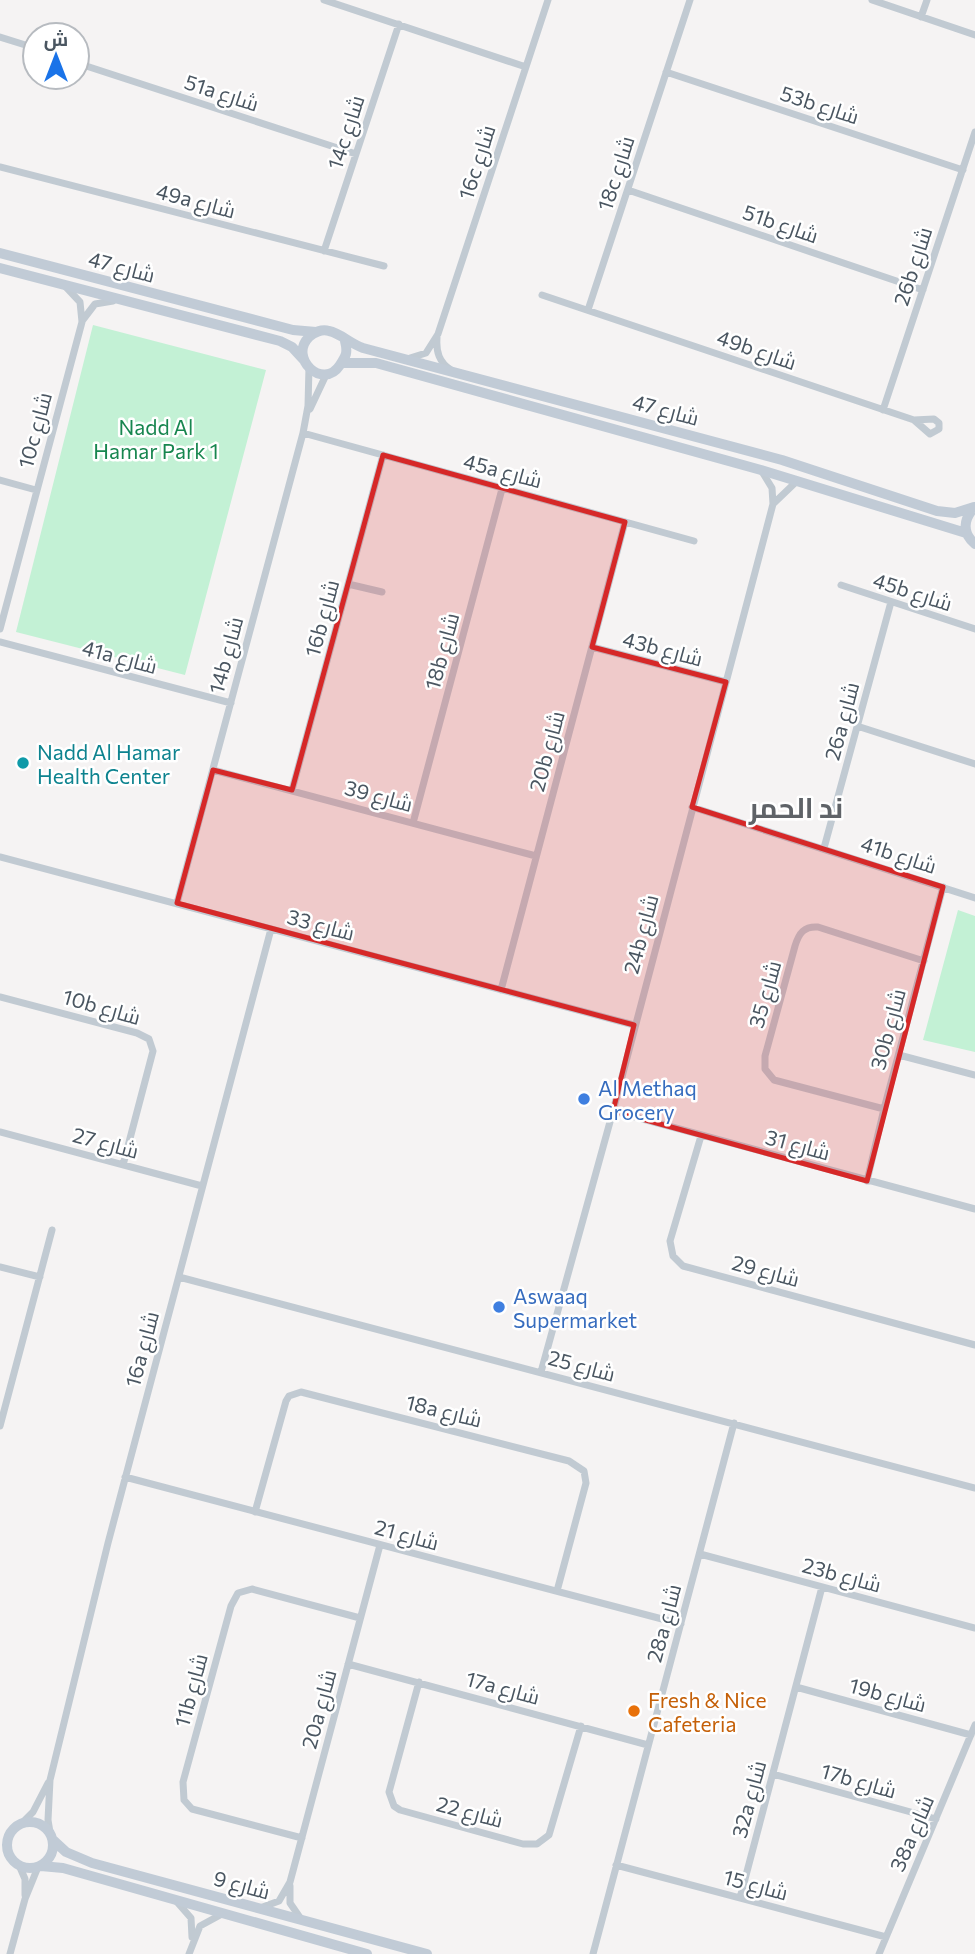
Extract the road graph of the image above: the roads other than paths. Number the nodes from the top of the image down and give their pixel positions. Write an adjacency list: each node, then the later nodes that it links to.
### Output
1 (324, 0): 7 (street)
2 (548, 0): 11 (street, 16c شارع)
3 (690, 0): 13 (street, 18c شارع)
4 (872, 0): 6 (street)
5 (927, 0): 6 (street)
6 (921, 17): 8 (street)
7 (399, 24): 11 (street); 15 (street, 14c شارع)
8 (975, 35)
9 (0, 37): 10 (street)
10 (21, 44)
11 (526, 67): 30 (street, 16c شارع)
12 (91, 68): 15 (street, 51a شارع)
13 (666, 72): 17 (street, 53b شارع); 18 (street, 18c شارع)
14 (975, 132): 17 (street, 26b شارع)
15 (356, 154): 19 (street, 14c شارع)
16 (0, 167): 19 (street, 49a شارع)
17 (963, 170): 24 (street, 26b شارع)
18 (628, 191): 24 (street, 51b شارع); 27 (street, 18c شارع)
19 (324, 251): 21 (street, 49a شارع)
20 (0, 253): 29 (street, شارع 47)
21 (384, 267)
22 (0, 268): 23 (street, شارع 47)
23 (65, 286): 26 (street, شارع 47); 28 (street)
24 (923, 290): 37 (street, 26b شارع)
25 (542, 295): 27 (street)
26 (120, 300): 28 (street); 34 (street, شارع 47)
27 (588, 310): 37 (street, 49b شارع)
28 (82, 322): 46 (street, 10c شارع)
29 (316, 332): 31 (street); 34 (street)
30 (438, 334): 32 (street, 16c شارع); 35 (street)
31 (345, 341): 32 (street, شارع 47); 33 (street)
32 (408, 358): 35 (street, شارع 47)
33 (341, 363): 36 (street); 42 (street, شارع 47)
34 (306, 364): 36 (street); 38 (street, 14b شارع)
35 (453, 371): 48 (street, شارع 47)
36 (326, 374): 38 (street, 14b شارع)
37 (883, 410): 39 (street, 49b شارع)
38 (307, 416): 40 (street, 14b شارع)
39 (914, 420)
40 (303, 433): 41 (street, 45a شارع); 63 (street, 14b شارع)
41 (383, 455): 45 (street, 45a شارع); 53 (street, 16b شارع)
42 (761, 470): 44 (street, شارع 47); 47 (street)
43 (0, 480): 46 (street)
44 (797, 481): 47 (street); 50 (street, شارع 47)
45 (502, 489): 49 (street, 45a شارع); 69 (street, 18b شارع)
46 (36, 490): 57 (street, 10c شارع)
47 (773, 504): 62 (street, 24b شارع)
48 (975, 507): 50 (street)
49 (625, 522): 51 (street, 45a شارع); 61 (street, 20b شارع)
50 (966, 533): 52 (street)
51 (694, 541)
52 (975, 544)
53 (348, 584): 55 (street); 67 (street, 16b شارع)
54 (841, 585): 56 (street, 45b شارع)
55 (382, 592)
56 (891, 602): 59 (street, 45b شارع); 64 (street, 26a شارع)
57 (1, 621): 58 (street, 10c شارع)
58 (0, 629)
59 (975, 629)
60 (0, 642): 63 (street, 41a شارع)
61 (592, 647): 62 (street, 43b شارع); 71 (street, 20b شارع)
62 (726, 682): 68 (street, 24b شارع)
63 (230, 704): 66 (street, 14b شارع)
64 (857, 726): 65 (street); 70 (street, 26a شارع)
65 (975, 764)
66 (213, 771): 67 (street, شارع 39); 75 (street, 14b شارع)
67 (292, 790): 69 (street, شارع 39)
68 (692, 807): 70 (street, 41b شارع); 80 (street, 24b شارع)
69 (413, 823): 71 (street, شارع 39)
70 (824, 848): 73 (street, 41b شارع)
71 (536, 856): 78 (street, 20b شارع)
72 (0, 857): 75 (street, شارع 33)
73 (943, 887): 74 (street, 41b شارع); 77 (street, 30b شارع)
74 (975, 898)
75 (177, 903): 76 (street, شارع 33)
76 (271, 929): 78 (street, شارع 33); 89 (street, 16a شارع)
77 (924, 961): 81 (street, 30b شارع); 83 (street, شارع 35)
78 (501, 989): 80 (street, شارع 33)
79 (0, 997): 87 (street, 10b شارع)
80 (634, 1025): 84 (street, 24b شارع)
81 (899, 1055): 82 (street); 83 (street, 30b شارع)
82 (975, 1075)
83 (884, 1109): 88 (street, 30b شارع)
84 (613, 1111): 86 (street, شارع 31); 96 (street, 24b شارع)
85 (0, 1132): 87 (street, شارع 27)
86 (701, 1136): 88 (street, شارع 31); 95 (street, شارع 29)
87 (123, 1165): 89 (street, شارع 27)
88 (867, 1181): 90 (street, شارع 31)
89 (202, 1186): 94 (street, 16a شارع)
90 (975, 1209)
91 (52, 1230): 93 (street)
92 (0, 1267): 93 (street)
93 (40, 1277): 98 (street)
94 (179, 1277): 96 (street, شارع 25); 99 (street, 16a شارع)
95 (975, 1345)
96 (541, 1372): 97 (street, شارع 25)
97 (734, 1423): 100 (street, شارع 25); 103 (street, 28a شارع)
98 (0, 1426)
99 (125, 1477): 101 (street, شارع 21); 117 (street, 16a شارع)
100 (975, 1488)
101 (256, 1512): 102 (street, شارع 21); 105 (street, 18a شارع)
102 (380, 1545): 105 (street, شارع 21); 106 (street, 20a شارع)
103 (700, 1554): 104 (street, 23b شارع); 107 (street, 28a شارع)
104 (822, 1587): 108 (street, 23b شارع); 111 (street, 32a شارع)
105 (557, 1591): 107 (street, شارع 21)
106 (360, 1618): 109 (street, 20a شارع); 122 (street, 11b شارع)
107 (681, 1624): 115 (street, 28a شارع)
108 (975, 1628)
109 (348, 1664): 110 (street, 17a شارع); 122 (street, 20a شارع)
110 (419, 1682): 113 (street, 17a شارع); 113 (street, شارع 22)
111 (796, 1687): 114 (street, 19b شارع); 116 (street, 32a شارع)
112 (975, 1725): 114 (street, 38a شارع)
113 (581, 1726): 115 (street, 17a شارع)
114 (971, 1735): 118 (street, 38a شارع)
115 (648, 1745): 125 (street, 28a شارع)
116 (773, 1774): 118 (street, 17b شارع); 128 (street, 32a شارع)
117 (50, 1780): 119 (street, 16a شارع); 121 (street, 16a شارع)
118 (936, 1819): 134 (street, 38a شارع)
119 (19, 1825): 120 (street); 121 (street); 123 (street)
120 (0, 1833)
121 (51, 1836): 126 (street); 131 (street, شارع 9)
122 (302, 1838): 127 (street, 20a شارع)
123 (5, 1853): 124 (street)
124 (19, 1865): 126 (street); 129 (street)
125 (616, 1865): 128 (street, شارع 15); 140 (street, 28a شارع)
126 (39, 1866): 129 (street); 130 (street, شارع 9)
127 (290, 1882): 131 (street); 133 (street, 20a شارع)
128 (740, 1898): 134 (street, شارع 15)
129 (25, 1899): 136 (street)
130 (177, 1902): 132 (street, شارع 9); 135 (street)
131 (257, 1908): 133 (street, شارع 9)
132 (222, 1914): 135 (street); 138 (street, شارع 9)
133 (303, 1921): 139 (street, شارع 9)
134 (886, 1937): 141 (street, 38a شارع)
135 (191, 1944): 137 (street)
136 (10, 1954)
137 (189, 1954)
138 (367, 1954)
139 (427, 1954)
140 (593, 1954)
141 (879, 1954)

